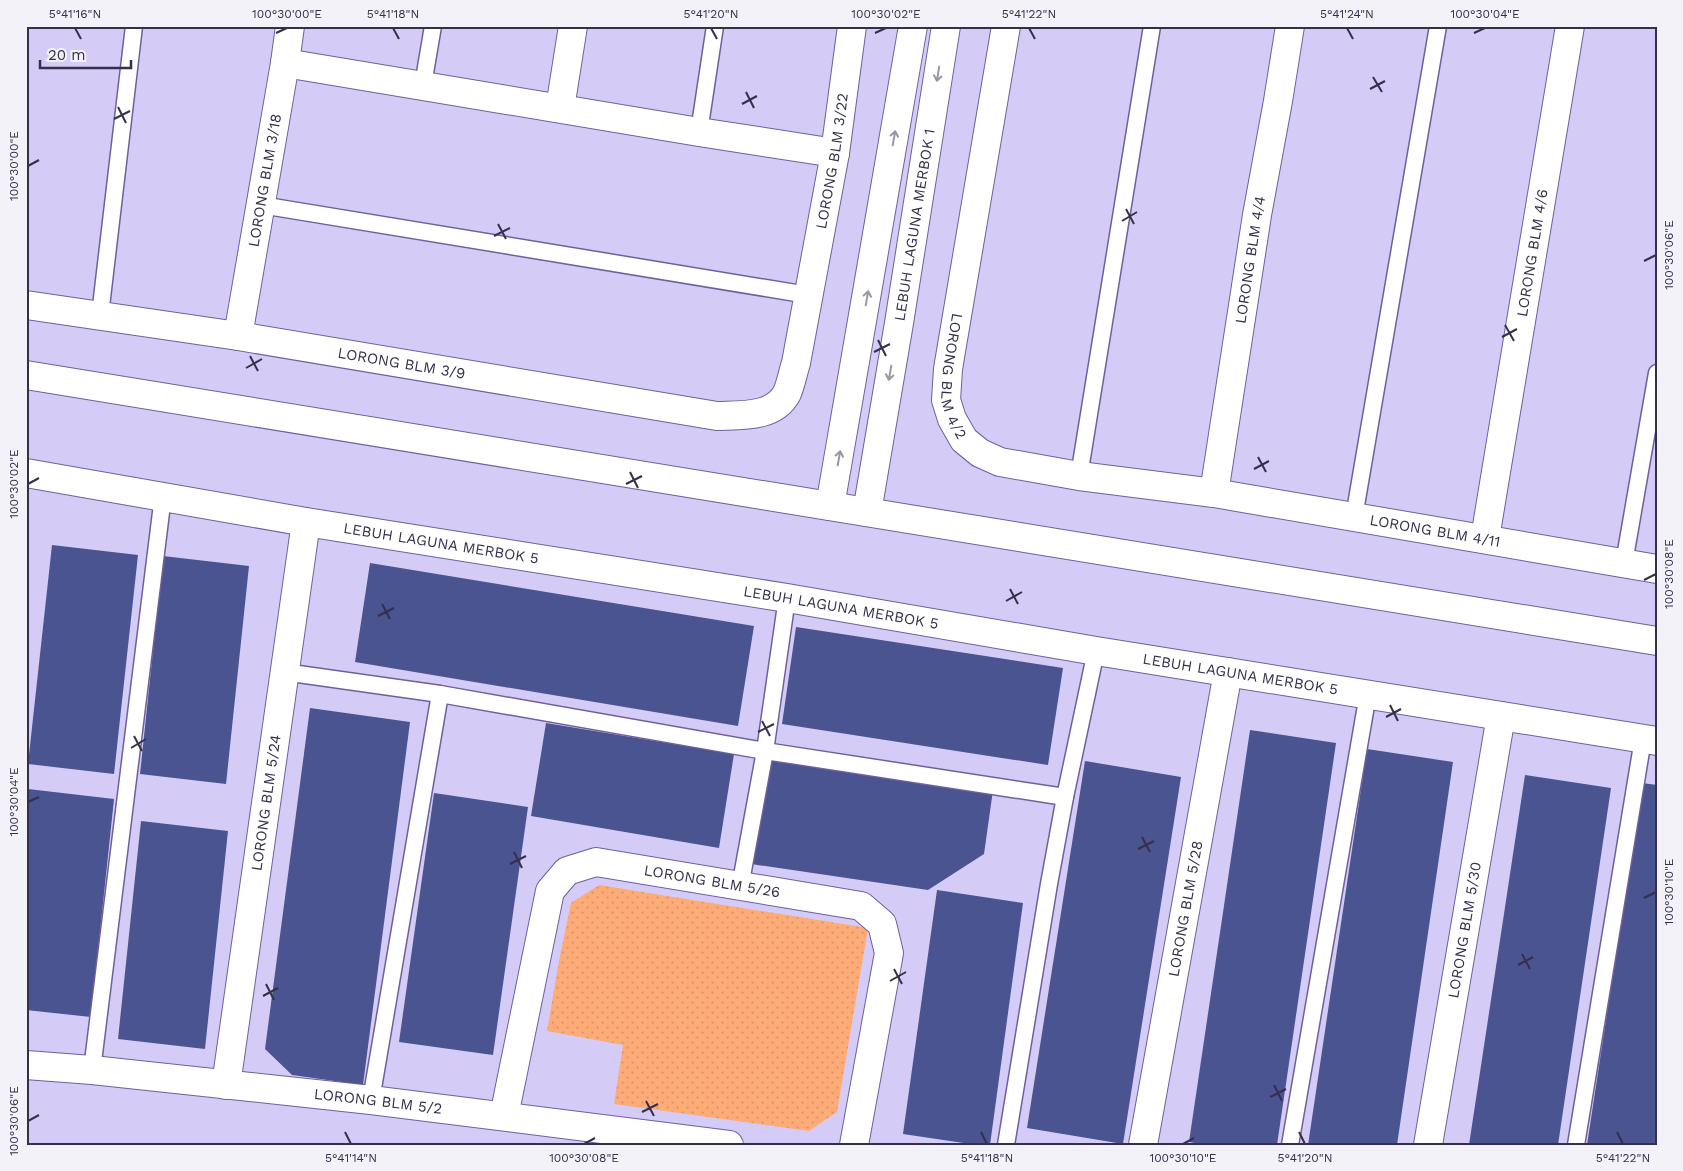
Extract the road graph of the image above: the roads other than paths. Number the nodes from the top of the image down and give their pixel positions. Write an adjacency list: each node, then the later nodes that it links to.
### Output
1 (134, 26): 22 (lane)
2 (290, 26): 14 (street, LORONG BLM 3/18)
3 (433, 26): 15 (lane)
4 (573, 26): 16 (street)
5 (714, 26): 17 (lane)
6 (852, 26): 18 (street, LORONG BLM 3/22)
7 (913, 26): 31 (street, one-way to 7)
8 (946, 26): 32 (street, LEBUH LAGUNA MERBOK 1, one-way to 32)
9 (1006, 26): 28 (street, LORONG BLM 4/2)
10 (1152, 26): 28 (lane)
11 (1290, 26): 29 (street, LORONG BLM 4/4)
12 (1438, 26): 33 (lane)
13 (1570, 26): 35 (street, LORONG BLM 4/6)
14 (285, 63): 15 (street); 19 (street, LORONG BLM 3/18)
15 (423, 85): 16 (street)
16 (560, 108): 17 (street)
17 (699, 132): 18 (street)
18 (835, 153): 20 (street, LORONG BLM 3/22)
19 (261, 205): 20 (lane); 23 (street, LORONG BLM 3/18)
20 (808, 295): 26 (street, LORONG BLM 3/22)
21 (26, 306): 22 (street, LORONG BLM 3/9)
22 (100, 315): 23 (street, LORONG BLM 3/9)
23 (238, 336): 26 (street, LORONG BLM 3/9)
24 (1657, 373): 36 (lane)
25 (26, 375): 31 (street)
26 (777, 406)
27 (26, 473): 30 (street, LEBUH LAGUNA MERBOK 5)
28 (1079, 476): 29 (street, LORONG BLM 4/2)
29 (1214, 493): 33 (street, LORONG BLM 4/11)
30 (163, 496): 34 (street, LEBUH LAGUNA MERBOK 5); 51 (lane)
31 (830, 506): 32 (street)
32 (867, 512): 39 (street)
33 (1354, 517): 35 (street, LORONG BLM 4/11)
34 (306, 522): 38 (street, LEBUH LAGUNA MERBOK 5); 41 (street, LORONG BLM 5/24)
35 (1486, 538): 36 (street, LORONG BLM 4/11)
36 (1624, 563): 37 (street, LORONG BLM 4/11)
37 (1657, 569)
38 (787, 598): 40 (street, LEBUH LAGUNA MERBOK 5); 47 (lane)
39 (1657, 641)
40 (1096, 651): 42 (street, LEBUH LAGUNA MERBOK 5); 48 (lane)
41 (284, 672): 43 (lane); 52 (street, LORONG BLM 5/24)
42 (1228, 672): 44 (street, LEBUH LAGUNA MERBOK 5); 58 (street, LORONG BLM 5/28)
43 (440, 694): 47 (lane); 53 (lane)
44 (1368, 694): 45 (street, LEBUH LAGUNA MERBOK 5); 59 (lane)
45 (1501, 716): 46 (street, LEBUH LAGUNA MERBOK 5); 60 (street, LORONG BLM 5/30)
46 (1650, 740): 61 (lane)
47 (765, 751): 48 (lane); 49 (lane)
48 (1065, 797): 57 (lane)
49 (740, 887): 54 (street, LORONG BLM 5/26); 56 (street, LORONG BLM 5/26)
50 (26, 1065): 51 (street, LORONG BLM 5/2)
51 (92, 1070): 52 (street, LORONG BLM 5/2)
52 (226, 1085): 53 (street, LORONG BLM 5/2)
53 (371, 1100): 54 (street, LORONG BLM 5/2)
54 (504, 1116): 55 (street, LORONG BLM 5/2)
55 (729, 1145)
56 (854, 1145)
57 (1006, 1145)
58 (1143, 1145)
59 (1290, 1145)
60 (1428, 1145)
61 (1576, 1145)

